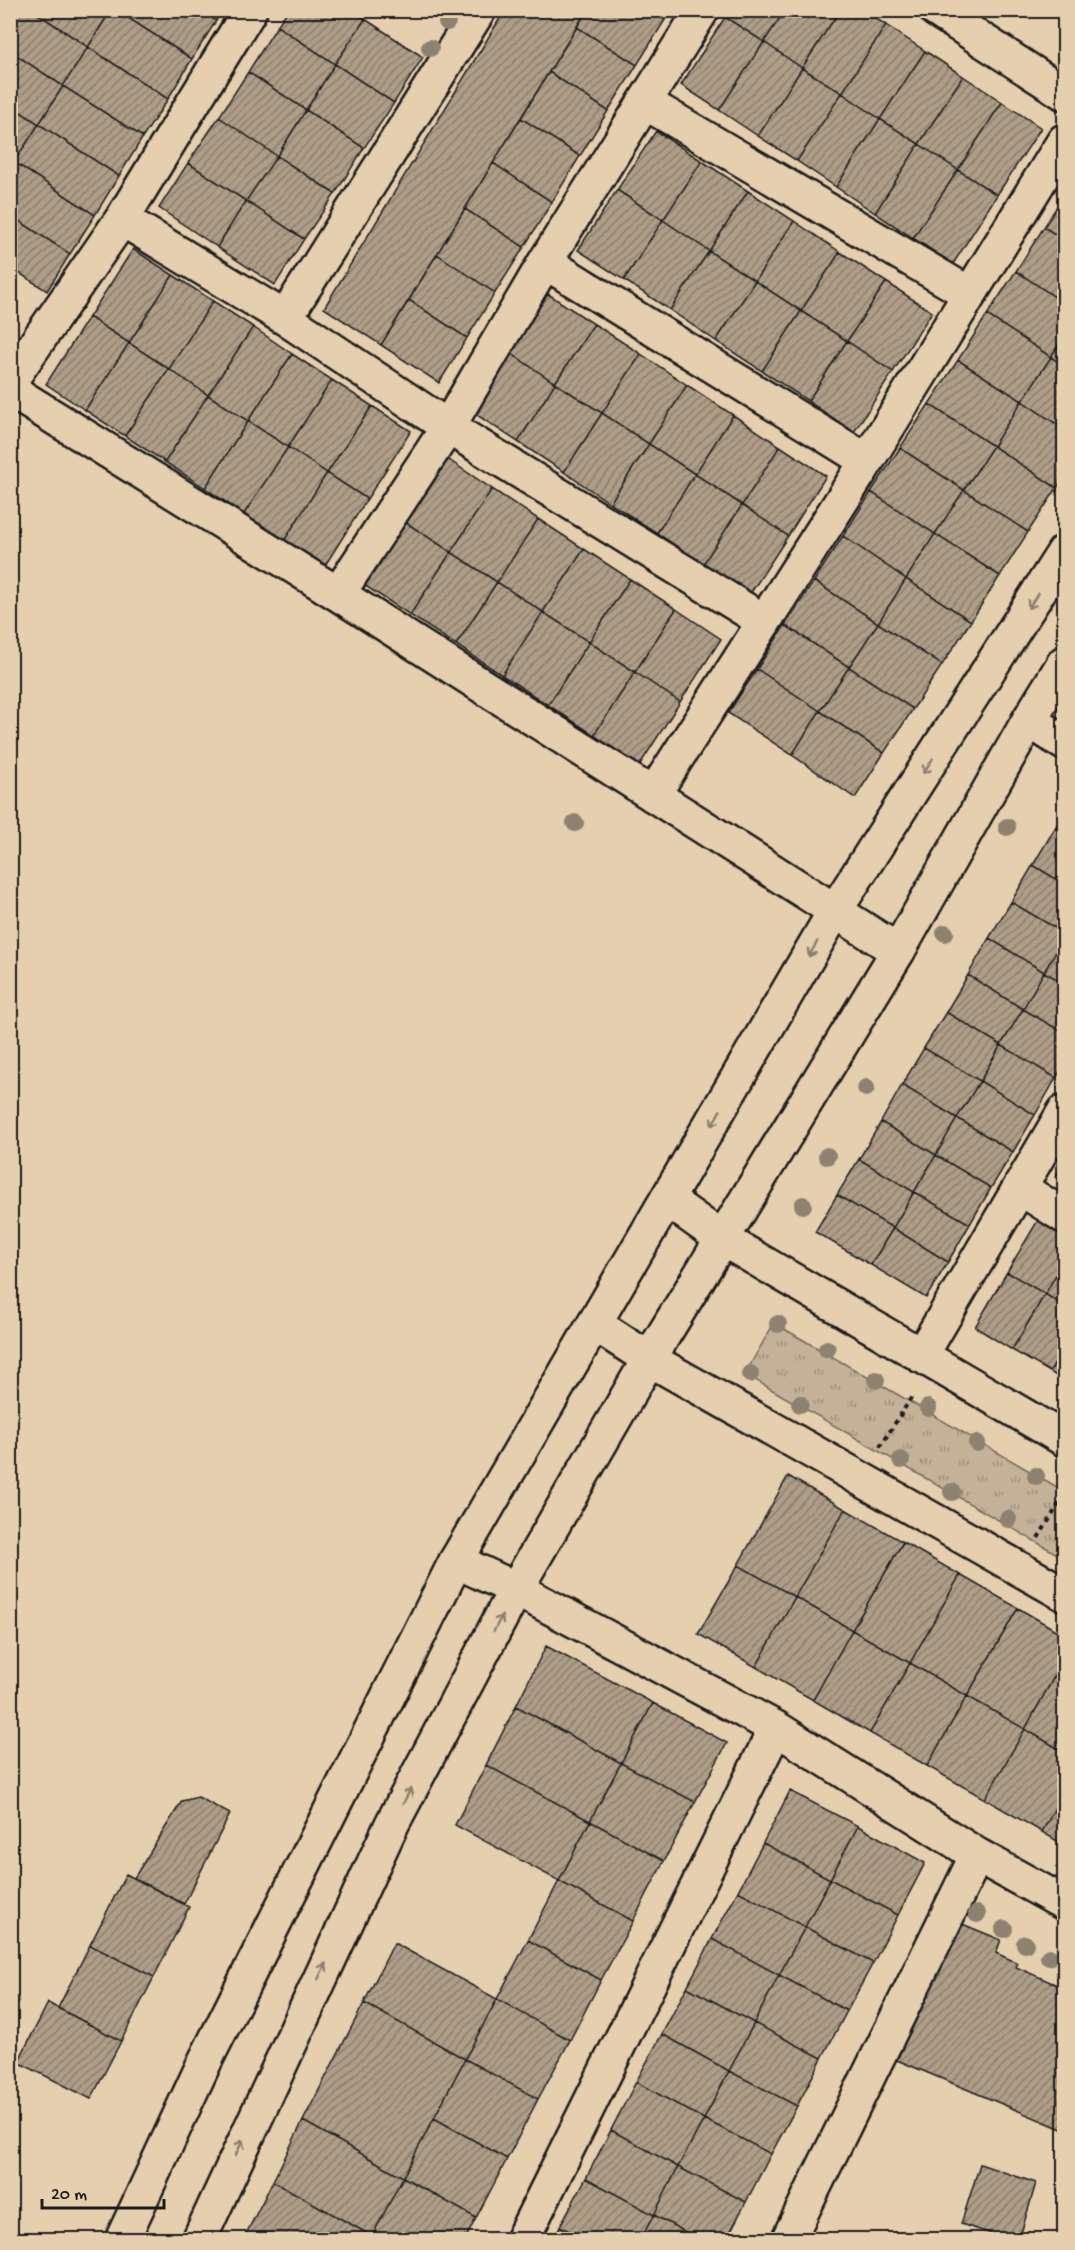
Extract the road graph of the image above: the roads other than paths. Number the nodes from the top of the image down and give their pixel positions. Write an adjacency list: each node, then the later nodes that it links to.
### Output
1 (250, 10): 8 (street)
2 (479, 10): 11 (street)
3 (702, 10): 6 (street)
4 (936, 10): 5 (street)
5 (1065, 93)
6 (646, 103): 9 (street); 10 (street)
7 (1065, 141): 10 (street)
8 (122, 219): 11 (street); 12 (street)
9 (545, 262): 14 (street); 15 (street)
10 (968, 293): 15 (street)
11 (285, 318): 14 (street)
12 (10, 381)
13 (10, 390): 17 (street)
14 (448, 427): 17 (street); 18 (street)
15 (867, 460): 18 (street)
16 (1065, 552): 23 (street, one-way to 23)
17 (338, 594): 22 (street)
18 (762, 621): 22 (street)
19 (1065, 663): 20 (street)
20 (1029, 720): 21 (street); 24 (street)
21 (1065, 743)
22 (652, 795): 23 (street)
23 (836, 909): 24 (street); 27 (street, one-way to 27)
24 (898, 951): 29 (street)
25 (1065, 1112): 26 (street)
26 (1020, 1188): 28 (street); 31 (street)
27 (668, 1200): 29 (street); 30 (street)
28 (1065, 1216)
29 (724, 1240): 31 (street); 32 (street)
30 (595, 1324): 32 (street); 34 (street)
31 (921, 1356): 33 (street)
32 (649, 1359): 35 (street); 36 (street)
33 (1065, 1439)
34 (456, 1562): 35 (street); 40 (street)
35 (516, 1589): 37 (street); 41 (street, one-way to 35)
36 (1065, 1594)
37 (776, 1728): 38 (street); 42 (street)
38 (977, 1855): 39 (street); 43 (street)
39 (1065, 1903)
40 (123, 2240)
41 (198, 2240)
42 (522, 2240)
43 (788, 2240)

